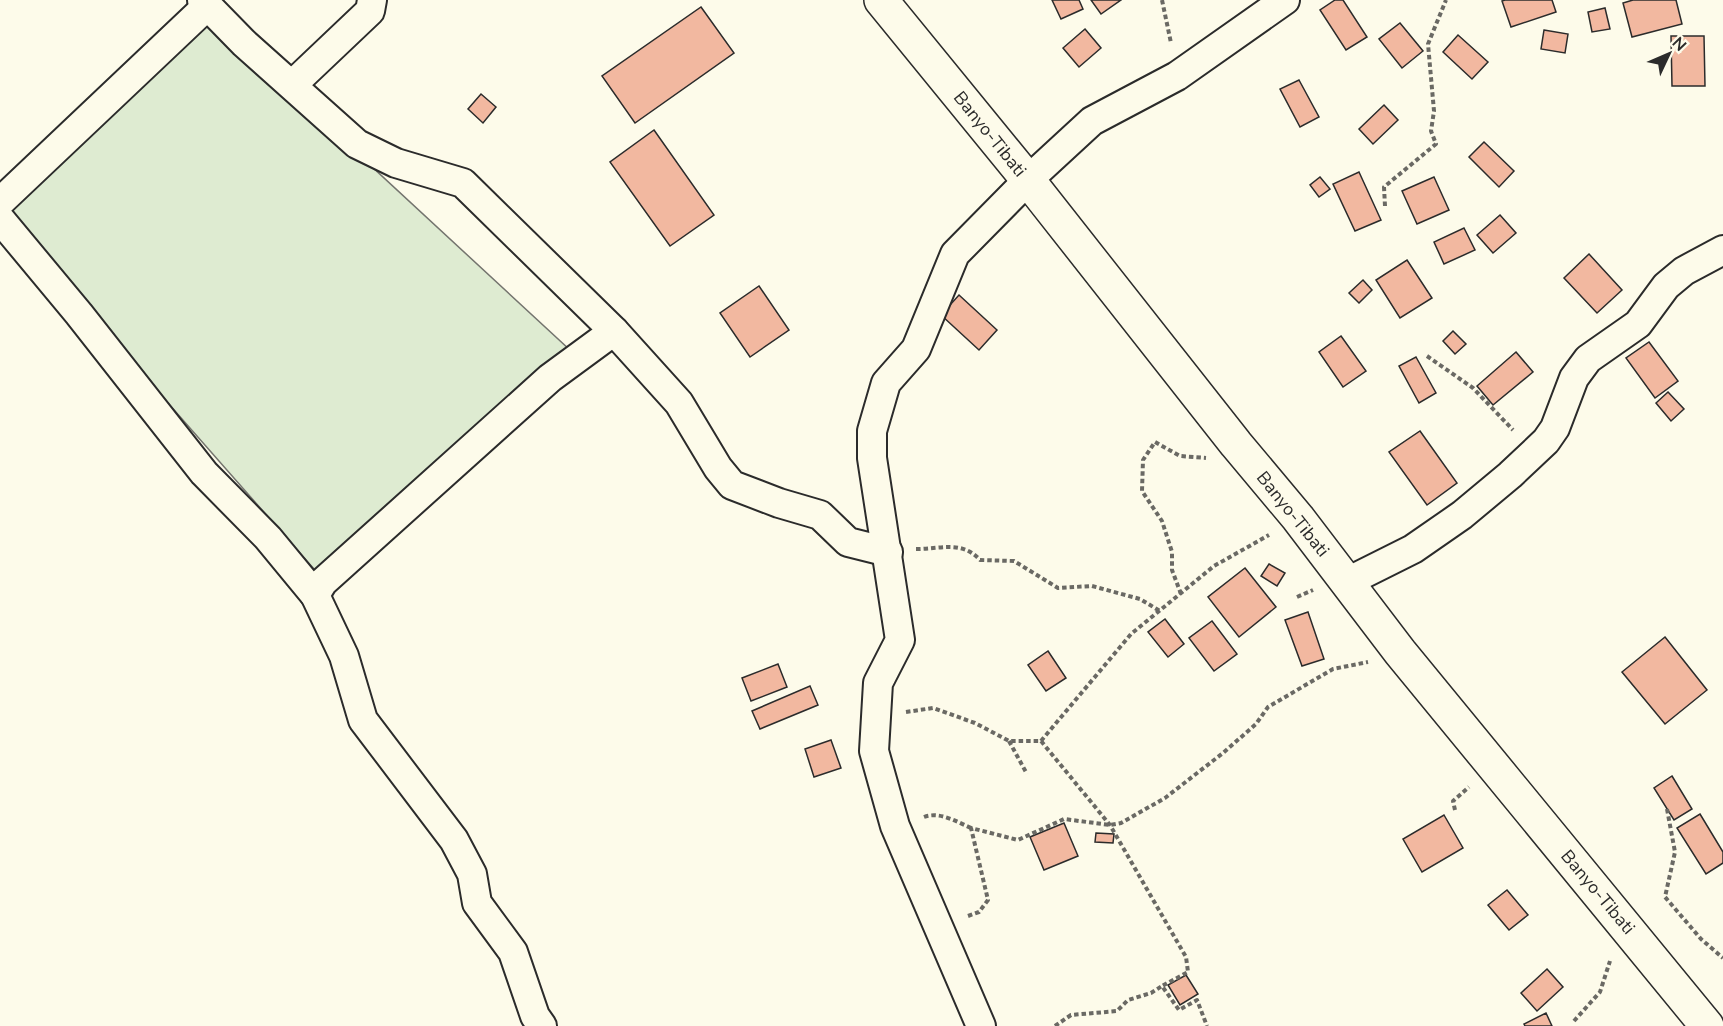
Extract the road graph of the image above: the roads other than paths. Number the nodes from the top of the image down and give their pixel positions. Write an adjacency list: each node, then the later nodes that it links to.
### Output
1 (372, 0): 5 (street)
2 (881, 0): 6 (highway, Banyo-Tibati)
3 (1285, 0): 6 (street)
4 (204, 3): 5 (street); 7 (street)
5 (292, 85): 10 (street)
6 (1028, 180): 11 (street); 12 (highway, Banyo-Tibati)
7 (0, 202)
8 (0, 219): 13 (street)
9 (1723, 250): 12 (street)
10 (614, 331): 11 (street); 13 (street)
11 (888, 552): 15 (street)
12 (1347, 582): 16 (highway, Banyo-Tibati)
13 (315, 595): 14 (street)
14 (542, 1026)
15 (981, 1026)
16 (1707, 1026)

